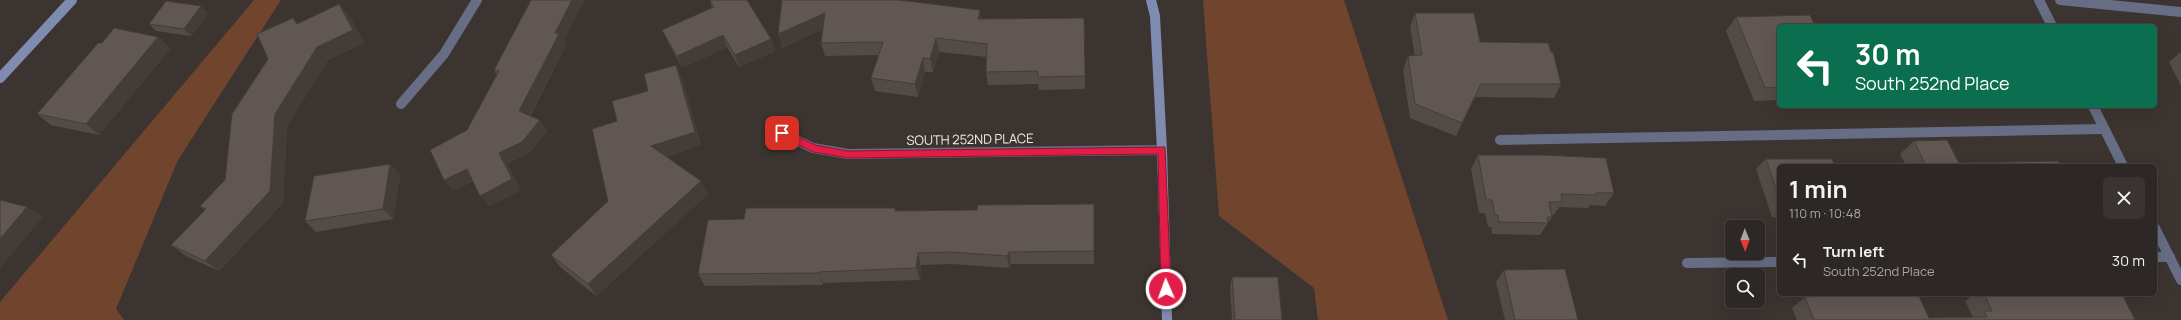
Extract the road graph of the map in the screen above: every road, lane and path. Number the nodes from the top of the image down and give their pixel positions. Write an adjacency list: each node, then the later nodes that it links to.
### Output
1 (72, 0): 8 (street)
2 (477, 0): 9 (street)
3 (1151, 0): 14 (street)
4 (2039, 0): 7 (street)
5 (2060, 0): 6 (street)
6 (2181, 12)
7 (2051, 24)
8 (0, 78)
9 (401, 104)
10 (2094, 108): 11 (street)
11 (2104, 129): 13 (street); 15 (street)
12 (782, 133): 14 (street, SOUTH 252ND PLACE)
13 (1500, 140)
14 (1162, 150): 22 (street)
15 (2123, 164)
16 (2157, 232): 17 (street)
17 (2170, 256): 18 (street); 21 (street)
18 (2157, 257)
19 (1777, 262): 20 (street)
20 (1687, 264)
21 (2181, 280)
22 (1167, 320)

